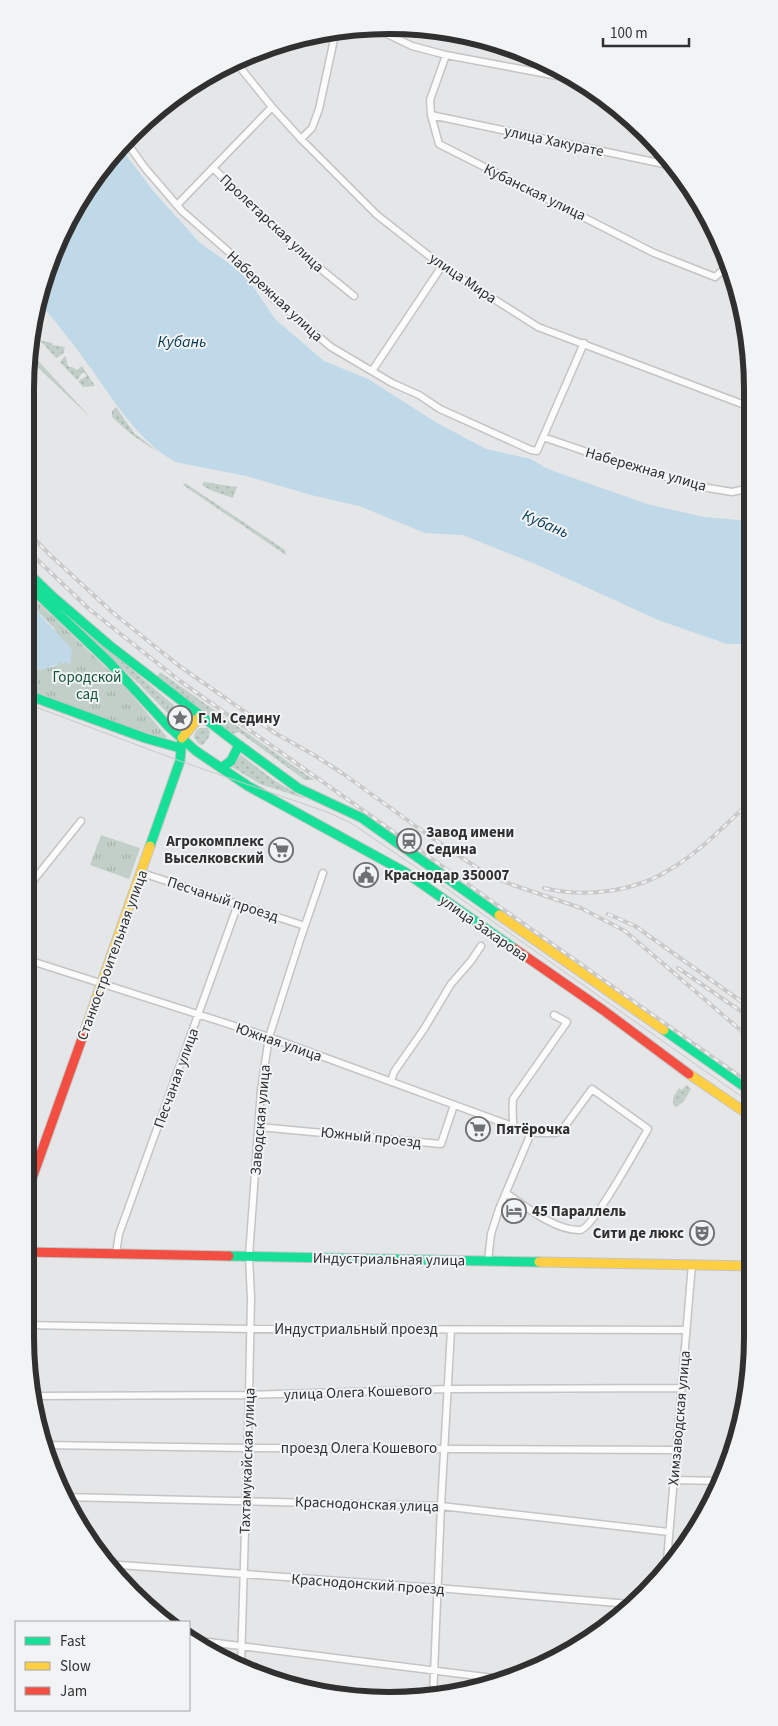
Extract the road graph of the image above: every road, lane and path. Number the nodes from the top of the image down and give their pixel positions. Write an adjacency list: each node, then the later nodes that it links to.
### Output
1 (386, 34): 3 (street)
2 (334, 38): 8 (street)
3 (446, 56): 5 (street); 7 (street, Кубанская улица)
4 (240, 67): 6 (street, улица Мира)
5 (558, 76)
6 (272, 107): 8 (street, улица Мира); 11 (street)
7 (431, 116): 10 (street, улица Хакурате); 14 (street, Кубанская улица)
8 (301, 139): 13 (street, улица Мира)
9 (130, 147): 12 (street, Набережная улица)
10 (664, 164)
11 (213, 168): 12 (street); 15 (street, Пролетарская улица)
12 (178, 204): 17 (street, Набережная улица)
13 (442, 266): 16 (street, улица Мира); 17 (street)
14 (723, 270)
15 (354, 296)
16 (584, 343): 18 (street, улица Мира); 19 (street)
17 (372, 371): 19 (street, Набережная улица)
18 (744, 405)
19 (543, 437): 20 (street, Набережная улица)
20 (744, 489)
21 (34, 579): 24 (main road, улица Захарова)
22 (34, 591): 25 (main road, улица Захарова)
23 (34, 697): 27 (main road)
24 (200, 716): 25 (main road, Станкостроительная улица); 26 (main road, улица Захарова)
25 (182, 738): 27 (main road, Станкостроительная улица); 28 (main road, улица Захарова)
26 (239, 745): 28 (main road); 42 (main road, улица Захарова)
27 (180, 748): 30 (main road, Станкостроительная улица)
28 (221, 768): 44 (main road, улица Захарова)
29 (81, 821): 32 (street)
30 (142, 873): 33 (street, Песчаный проезд); 37 (main road, Станкостроительная улица)
31 (323, 873): 34 (street, Заводская улица)
32 (34, 880)
33 (238, 904): 34 (street, Песчаный проезд); 39 (street, Песчаная улица)
34 (305, 926): 40 (street, Заводская улица)
35 (481, 946): 41 (street)
36 (34, 962): 37 (street, Южная улица)
37 (102, 984): 39 (street, Южная улица); 48 (main road, Станкостроительная улица)
38 (554, 1014): 45 (street)
39 (199, 1016): 40 (street, Южная улица); 51 (street, Песчаная улица)
40 (269, 1038): 41 (street, Южная улица); 46 (street, Заводская улица)
41 (391, 1082): 43 (street, Южная улица)
42 (744, 1086)
43 (454, 1105): 45 (street, Южная улица); 46 (street, Южный проезд)
44 (744, 1112)
45 (513, 1125): 47 (street, Южная улица)
46 (259, 1126): 52 (street, Заводская улица)
47 (531, 1133): 49 (street); 49 (street)
48 (34, 1173)
49 (506, 1193): 53 (street)
50 (34, 1252): 51 (main road, Индустриальная улица)
51 (116, 1253): 52 (main road, Индустриальная улица)
52 (249, 1256): 53 (main road, Индустриальная улица); 57 (street, Тахтамукайская улица)
53 (488, 1261): 54 (main road, Индустриальная улица)
54 (692, 1264): 55 (main road, Индустриальная улица); 59 (street, Химзаводская улица)
55 (744, 1266)
56 (34, 1325): 57 (street, Индустриальный проезд)
57 (250, 1328): 58 (street, Индустриальный проезд); 62 (street, Тахтамукайская улица)
58 (451, 1330): 59 (street, Индустриальный проезд); 61 (street)
59 (686, 1330): 60 (street, Химзаводская улица)
60 (681, 1388): 61 (street, улица Олега Кошевого); 67 (street, Химзаводская улица)
61 (448, 1389): 62 (street, улица Олега Кошевого); 66 (street)
62 (249, 1394): 63 (street, улица Олега Кошевого); 65 (street, Тахтамукайская улица)
63 (39, 1396)
64 (51, 1444): 65 (street, проезд Олега Кошевого)
65 (248, 1448): 66 (street, проезд Олега Кошевого); 71 (street, Тахтамукайская улица)
66 (445, 1449): 67 (street, проезд Олега Кошевого); 72 (street)
67 (676, 1450): 68 (street, Химзаводская улица)
68 (673, 1480): 69 (street); 73 (street, Химзаводская улица)
69 (714, 1481)
70 (72, 1497): 71 (street, Краснодонская улица)
71 (247, 1501): 72 (street, Краснодонская улица); 76 (street, Тахтамукайская улица)
72 (441, 1506): 73 (street, Краснодонская улица); 77 (street)
73 (669, 1532): 74 (street, Химзаводская улица)
74 (667, 1558)
75 (117, 1565): 76 (street, Краснодонский проезд)
76 (243, 1575): 77 (street, Краснодонский проезд); 80 (street, Тахтамукайская улица)
77 (437, 1588): 78 (street, Краснодонский проезд); 82 (street)
78 (624, 1603)
79 (206, 1642): 80 (street)
80 (241, 1646): 81 (street, Тахтамукайская улица); 82 (street)
81 (241, 1660)
82 (434, 1672): 83 (street); 84 (street)
83 (488, 1678)
84 (433, 1689)

